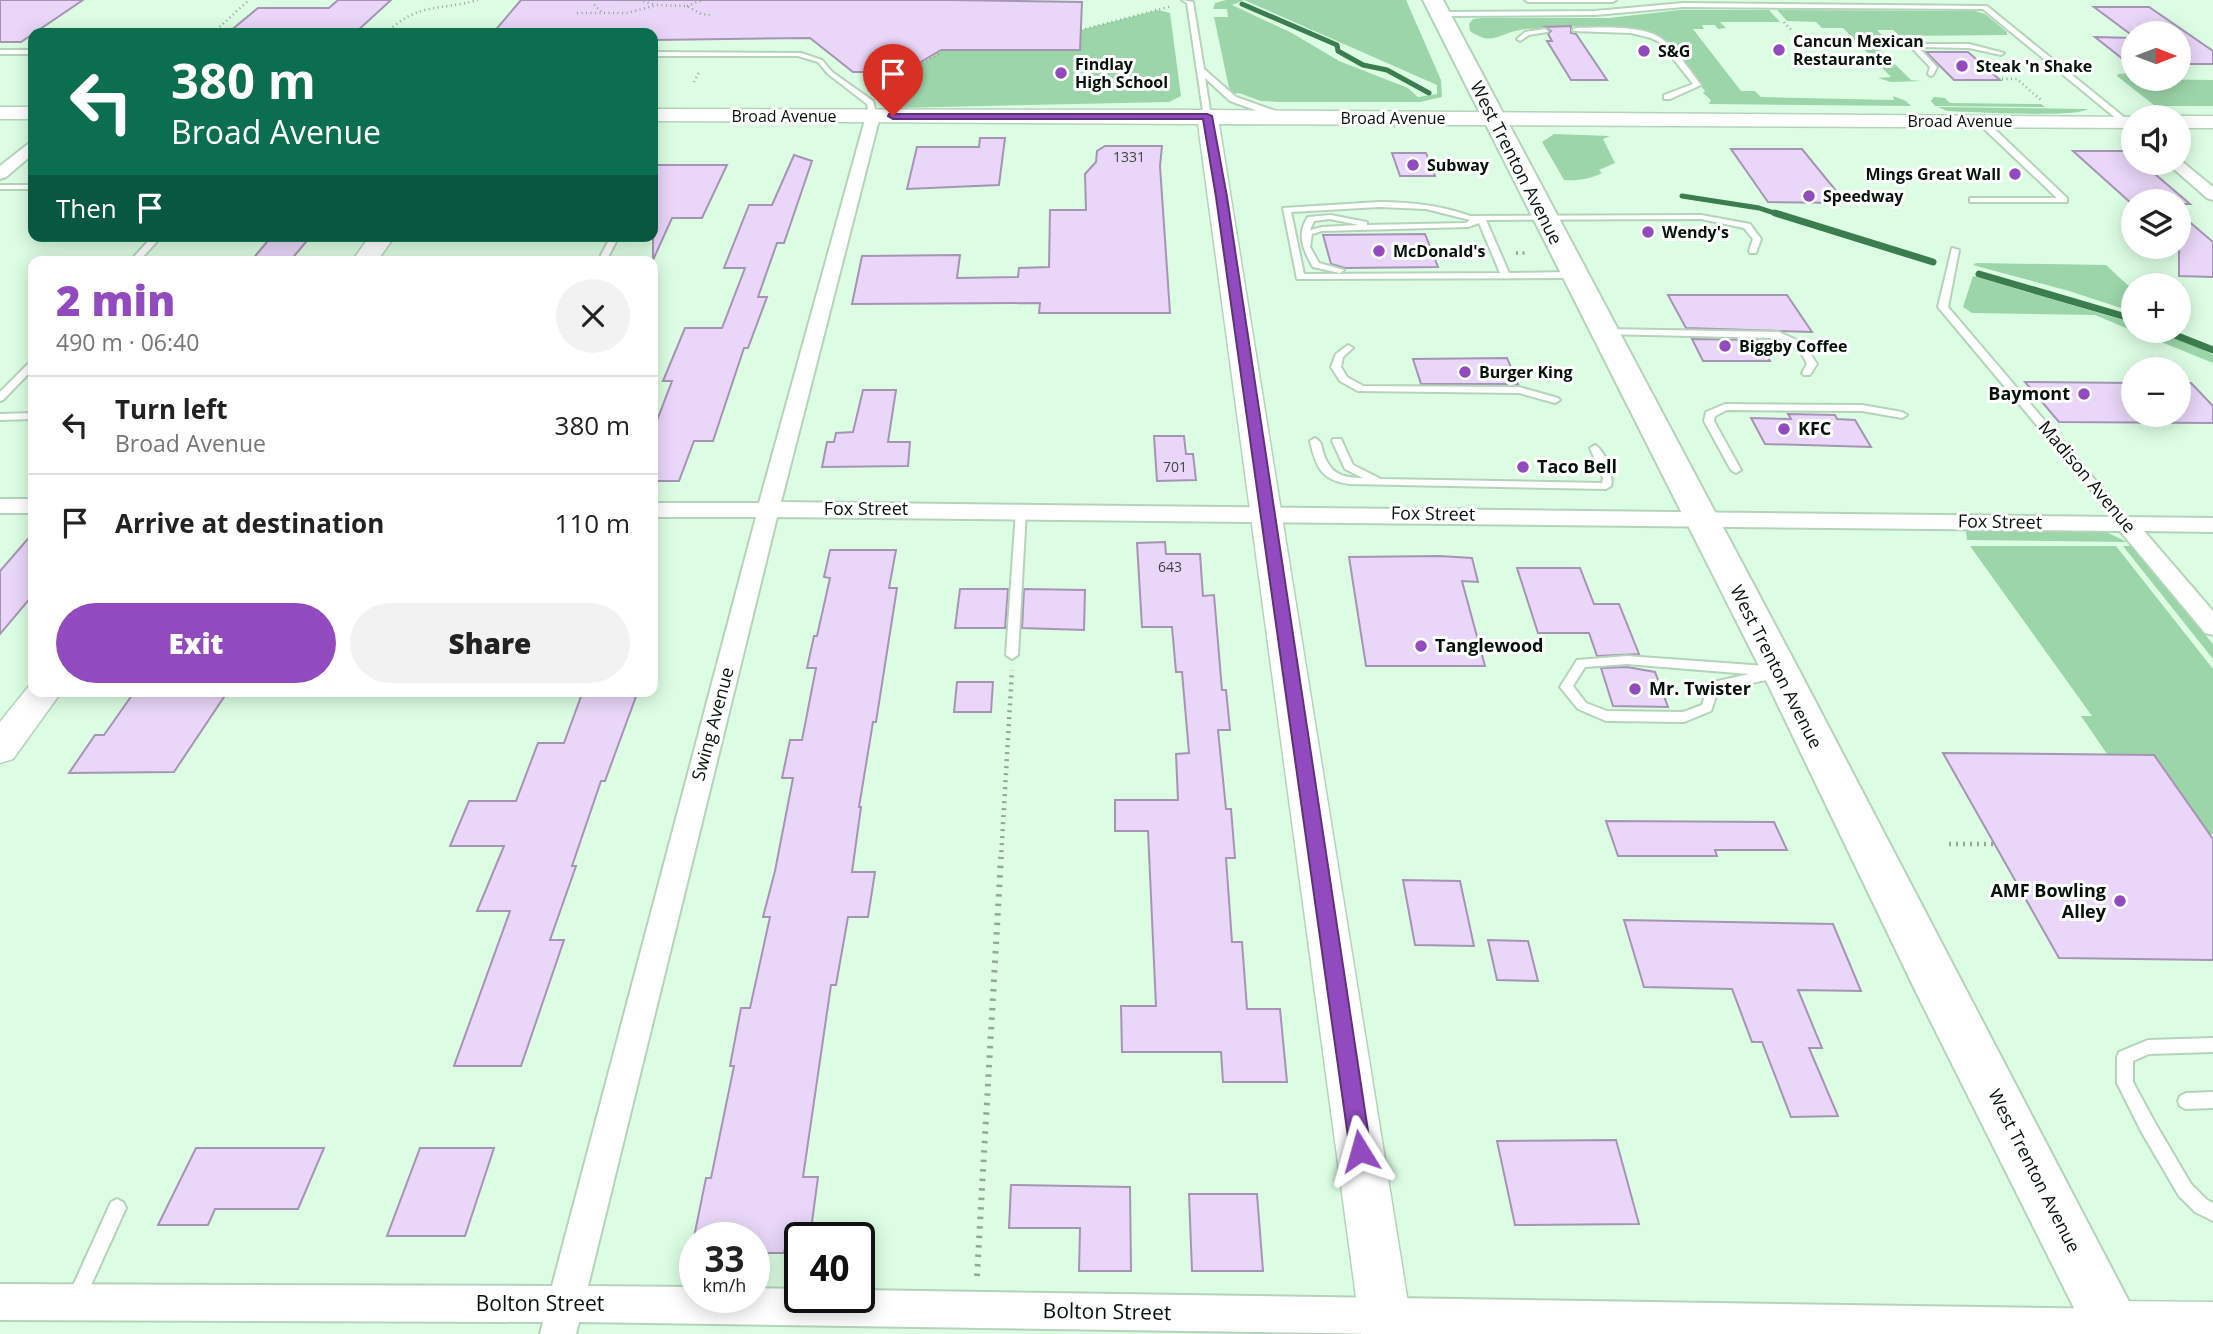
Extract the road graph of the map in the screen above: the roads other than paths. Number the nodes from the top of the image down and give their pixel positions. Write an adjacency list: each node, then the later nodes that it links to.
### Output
1 (1528, 0): 2 (lane)
2 (1613, 0)
3 (1190, 1): 12 (lane)
4 (1436, 7): 20 (lane); 22 (main road, West Trenton Avenue)
5 (1575, 30): 14 (lane)
6 (1545, 31): 7 (lane)
7 (1520, 39)
8 (0, 52): 9 (lane)
9 (28, 52)
10 (658, 54): 15 (lane)
11 (2001, 54): 13 (lane)
12 (1200, 70): 19 (lane); 21 (lane)
13 (1931, 74)
14 (1667, 97)
15 (872, 105): 18 (main road, Broad Avenue); 19 (main road, Broad Avenue); 59 (street, Swing Avenue)
16 (0, 113): 17 (main road)
17 (28, 113)
18 (658, 115)
19 (1207, 116): 21 (main road, Broad Avenue); 62 (main road)
20 (2121, 116)
21 (1285, 117): 22 (main road, Broad Avenue)
22 (1493, 119): 23 (main road, Broad Avenue); 35 (main road, West Trenton Avenue)
23 (1981, 121): 26 (main road, Broad Avenue); 33 (lane)
24 (2191, 122): 25 (main road)
25 (2213, 122)
26 (2121, 124)
27 (28, 151): 28 (street)
28 (0, 174)
29 (2189, 175): 32 (street)
30 (0, 187): 31 (lane)
31 (28, 187)
32 (2213, 195)
33 (1973, 200)
34 (1481, 218): 35 (lane); 41 (lane); 41 (lane); 42 (lane)
35 (1544, 218): 38 (lane); 40 (main road, West Trenton Avenue)
36 (152, 242): 39 (lane)
37 (1955, 250): 64 (lane, Madison Avenue)
38 (1753, 251)
39 (139, 256)
40 (1573, 275): 42 (lane); 43 (main road, West Trenton Avenue)
41 (1468, 276): 42 (lane)
42 (1506, 276)
43 (1602, 332): 46 (lane); 63 (main road, West Trenton Avenue)
44 (1348, 348): 48 (lane)
45 (28, 369): 47 (lane)
46 (1807, 373)
47 (0, 398)
48 (1555, 400)
49 (1902, 415): 55 (lane)
50 (28, 416): 51 (lane)
51 (0, 417)
52 (1315, 441): 56 (lane)
53 (1337, 441): 56 (lane)
54 (1595, 448): 56 (lane)
55 (1736, 470)
56 (1379, 482)
57 (0, 506): 58 (street)
58 (28, 506)
59 (769, 509): 60 (street, Fox Street); 61 (street, Fox Street); 78 (street, Swing Avenue)
60 (658, 510)
61 (1021, 510): 62 (street, Fox Street); 67 (lane)
62 (1268, 513): 63 (street, Fox Street); 79 (main road)
63 (1699, 519): 64 (street, Fox Street); 68 (main road, West Trenton Avenue)
64 (2126, 524): 65 (street, Fox Street); 66 (street, Madison Avenue)
65 (2213, 525)
66 (2213, 628)
67 (1012, 655)
68 (1781, 672): 68 (lane); 81 (main road, West Trenton Avenue)
69 (39, 697): 70 (main road)
70 (0, 749)
71 (2213, 1045): 75 (lane)
72 (2213, 1100): 73 (lane)
73 (2186, 1101)
74 (117, 1208): 77 (lane)
75 (2213, 1212)
76 (0, 1302): 77 (street, Bolton Street)
77 (74, 1302): 78 (street, Bolton Street)
78 (561, 1319): 79 (street, Bolton Street)
79 (1386, 1325): 81 (street, Bolton Street)
80 (2213, 1328): 81 (main road, Bolton Street)
81 (2116, 1331)

